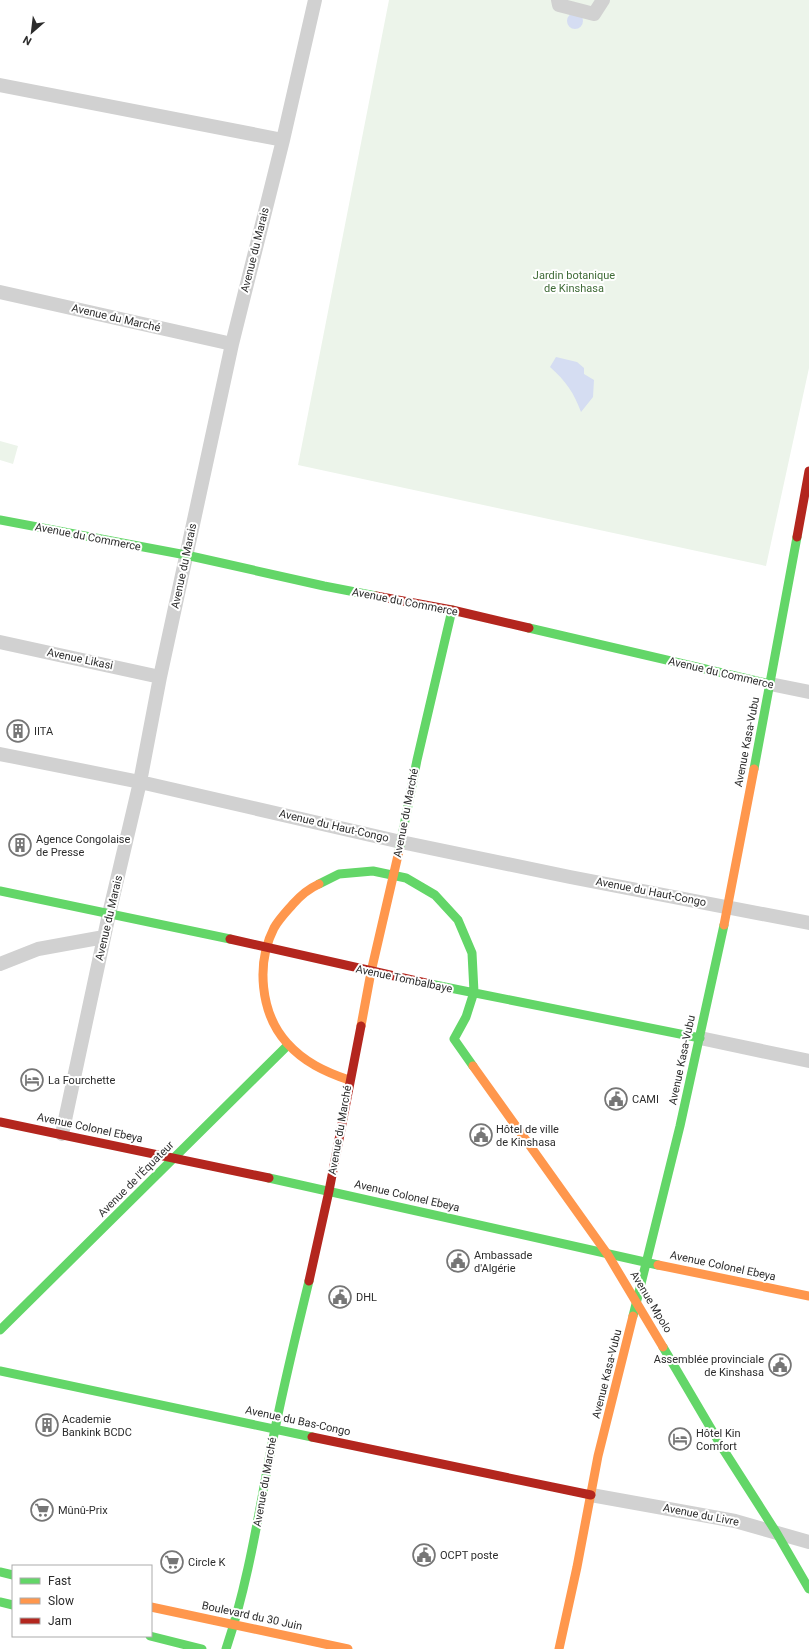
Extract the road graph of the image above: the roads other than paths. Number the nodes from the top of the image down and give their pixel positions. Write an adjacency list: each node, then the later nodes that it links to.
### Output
1 (315, 0): 5 (street, Avenue du Marais)
2 (558, 0): 3 (street)
3 (603, 0)
4 (0, 85): 5 (street)
5 (283, 140): 7 (street, Avenue du Marais)
6 (0, 292): 7 (street, Avenue du Marché)
7 (232, 344): 10 (street, Avenue du Marais)
8 (809, 471): 14 (street, Avenue Kasa-Vubu)
9 (0, 520): 10 (street, Avenue du Commerce)
10 (186, 555): 11 (street, Avenue du Commerce); 13 (street, Avenue du Marais)
11 (452, 610): 14 (street, Avenue du Commerce); 18 (street, Avenue du Marché)
12 (0, 642): 13 (street, Avenue Likasi)
13 (160, 677): 17 (street, Avenue du Marais)
14 (770, 684): 15 (street, Avenue du Commerce); 21 (street, Avenue Kasa-Vubu)
15 (809, 692)
16 (0, 754): 17 (street, Avenue du Haut-Congo)
17 (140, 782): 18 (street, Avenue du Haut-Congo); 22 (street, Avenue du Marais)
18 (401, 842): 19 (street, Avenue du Marché); 21 (street, Avenue du Haut-Congo)
19 (394, 873): 25 (street); 27 (street, Avenue du Marché); 28 (street)
20 (0, 891): 22 (street, Avenue Tombalbaye)
21 (728, 906): 23 (street, Avenue du Haut-Congo); 29 (street, Avenue Kasa-Vubu)
22 (109, 914): 24 (street, Avenue du Marais); 25 (street, Avenue Tombalbaye)
23 (809, 923)
24 (104, 937): 26 (street); 34 (street, Avenue du Marais)
25 (266, 947): 27 (street, Avenue Tombalbaye); 30 (street)
26 (0, 964)
27 (371, 972): 28 (street, Avenue Tombalbaye); 32 (street, Avenue du Marché)
28 (474, 994): 29 (street, Avenue Tombalbaye); 37 (street, Avenue Mpolo)
29 (700, 1038): 31 (street, Avenue Tombalbaye); 38 (street, Avenue Kasa-Vubu)
30 (288, 1045): 32 (street); 35 (street, Avenue de l'Équateur)
31 (809, 1061)
32 (349, 1080): 36 (street, Avenue du Marché)
33 (0, 1122): 34 (street, Avenue Colonel Ebeya)
34 (62, 1134): 35 (street, Avenue Colonel Ebeya)
35 (174, 1158): 36 (street, Avenue Colonel Ebeya); 41 (street, Avenue de l'Équateur)
36 (329, 1191): 37 (street, Avenue Colonel Ebeya); 43 (street, Avenue du Marché)
37 (608, 1255): 38 (street, Avenue Colonel Ebeya); 40 (street, Avenue Mpolo)
38 (647, 1263): 39 (street, Avenue Colonel Ebeya); 40 (street, Avenue Kasa-Vubu)
39 (809, 1296)
40 (637, 1302): 44 (street, Avenue Kasa-Vubu); 45 (street, Avenue Mpolo)
41 (0, 1330)
42 (0, 1371): 43 (street, Avenue du Bas-Congo)
43 (275, 1429): 44 (street, Avenue du Bas-Congo); 53 (street, Avenue du Marché)
44 (591, 1496): 45 (street, Avenue du Livre); 58 (street, Avenue Kasa-Vubu)
45 (776, 1532): 46 (street, Avenue du Livre); 49 (street, Avenue Mpolo)
46 (809, 1542)
47 (0, 1572): 48 (street)
48 (12, 1575)
49 (809, 1589)
50 (0, 1602): 51 (street)
51 (12, 1605)
52 (152, 1607): 53 (street, Boulevard du 30 Juin)
53 (234, 1625): 56 (street, Avenue du Marché); 57 (street, Boulevard du 30 Juin)
54 (152, 1636): 55 (street)
55 (202, 1649)
56 (226, 1649)
57 (348, 1649)
58 (559, 1649)

